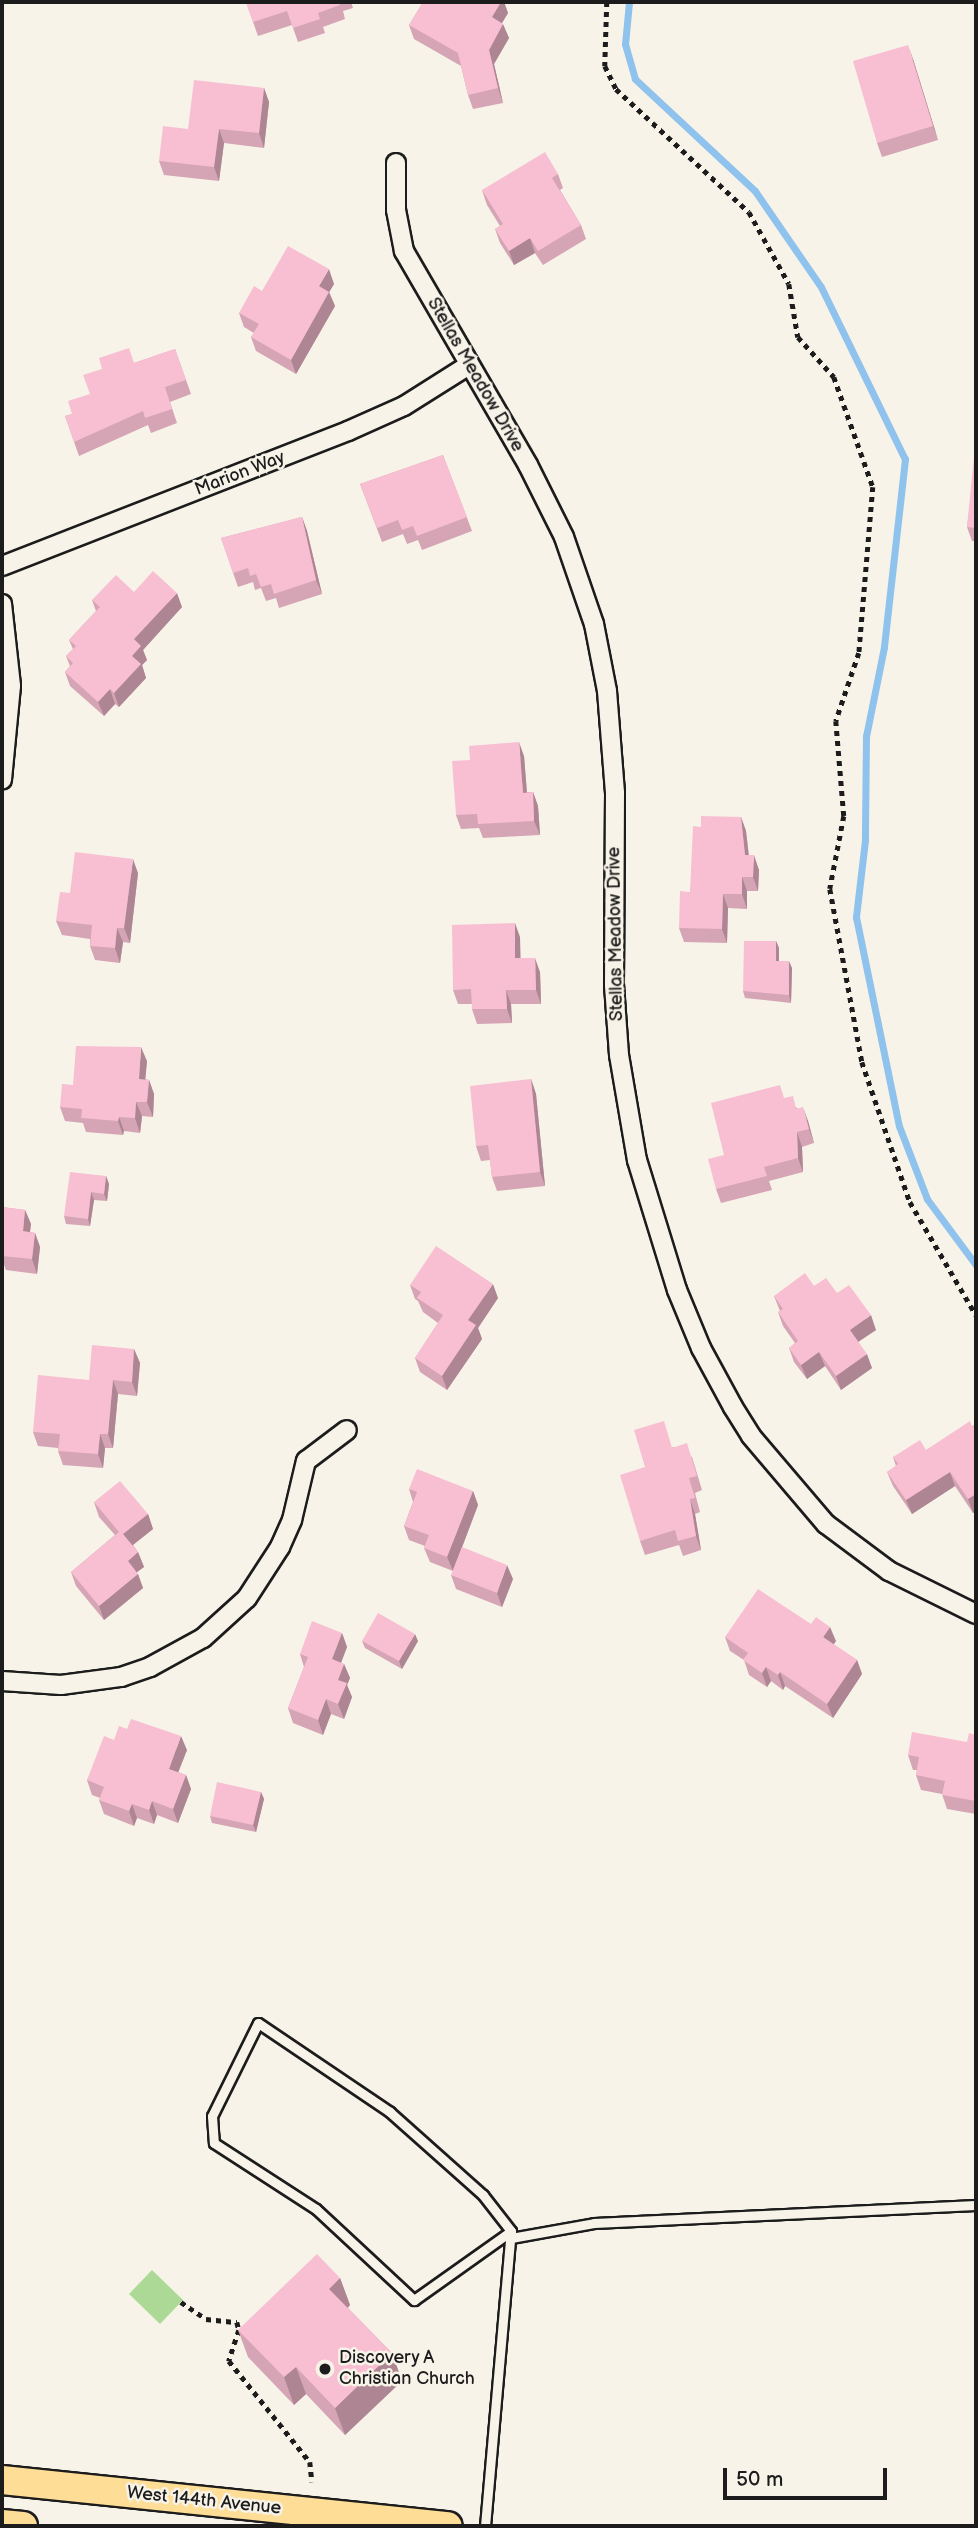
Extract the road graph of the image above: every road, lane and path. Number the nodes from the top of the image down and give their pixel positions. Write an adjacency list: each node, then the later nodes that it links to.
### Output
1 (607, 2): 7 (path)
2 (396, 163): 3 (street, Stellas Meadow Drive)
3 (470, 365): 4 (street, Marion Way); 9 (street, Stellas Meadow Drive)
4 (2, 566)
5 (2, 604): 6 (street)
6 (2, 780)
7 (976, 1315)
8 (347, 1430): 10 (street)
9 (976, 1614)
10 (2, 1681)
11 (976, 2205): 12 (lane)
12 (511, 2234): 12 (lane); 19 (lane)
13 (181, 2302): 15 (path)
14 (2, 2480): 18 (main road, West 144th Avenue)
15 (312, 2482)
16 (2, 2524): 17 (main road)
17 (23, 2526)
18 (448, 2526)
19 (485, 2526)

